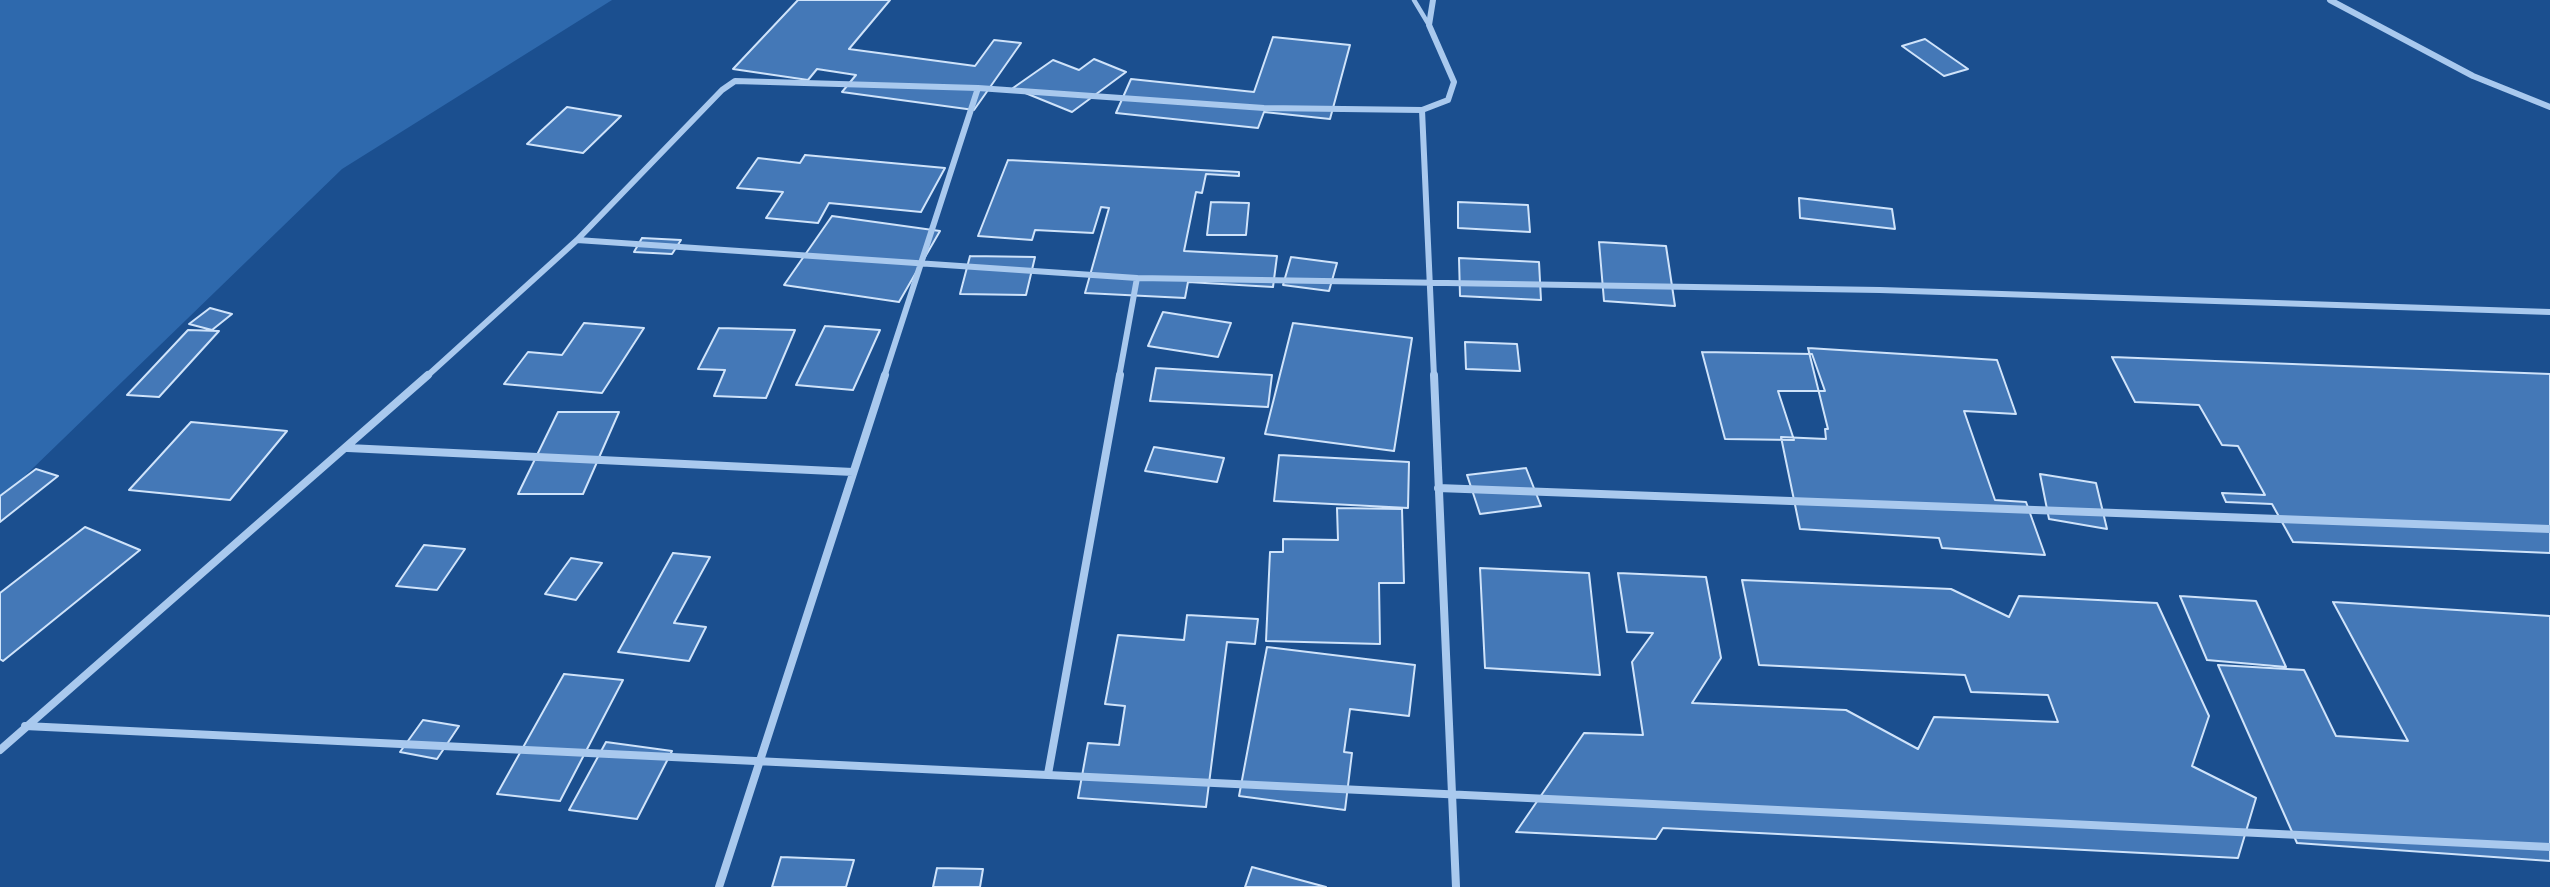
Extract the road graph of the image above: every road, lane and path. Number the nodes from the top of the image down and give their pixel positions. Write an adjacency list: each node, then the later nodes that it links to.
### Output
1 (1414, 0): 4 (lane)
2 (1433, 0): 4 (street)
3 (2330, 0): 6 (street)
4 (1429, 25): 7 (street)
5 (978, 88): 7 (street); 8 (street); 9 (street)
6 (2550, 107)
7 (1422, 110): 11 (street)
8 (577, 240): 9 (street); 13 (street)
9 (921, 264): 10 (street); 14 (street)
10 (1138, 278): 11 (street); 20 (street)
11 (1429, 281): 12 (street); 15 (street)
12 (2550, 312)
13 (348, 448): 14 (street); 17 (street)
14 (853, 472): 19 (street)
15 (1438, 488): 16 (street); 21 (street)
16 (2550, 529)
17 (25, 726): 18 (street); 19 (street)
18 (0, 750)
19 (760, 761): 20 (street); 23 (street)
20 (1048, 774): 21 (street)
21 (1452, 794): 22 (street); 24 (street)
22 (2550, 847)
23 (719, 887)
24 (1456, 887)

